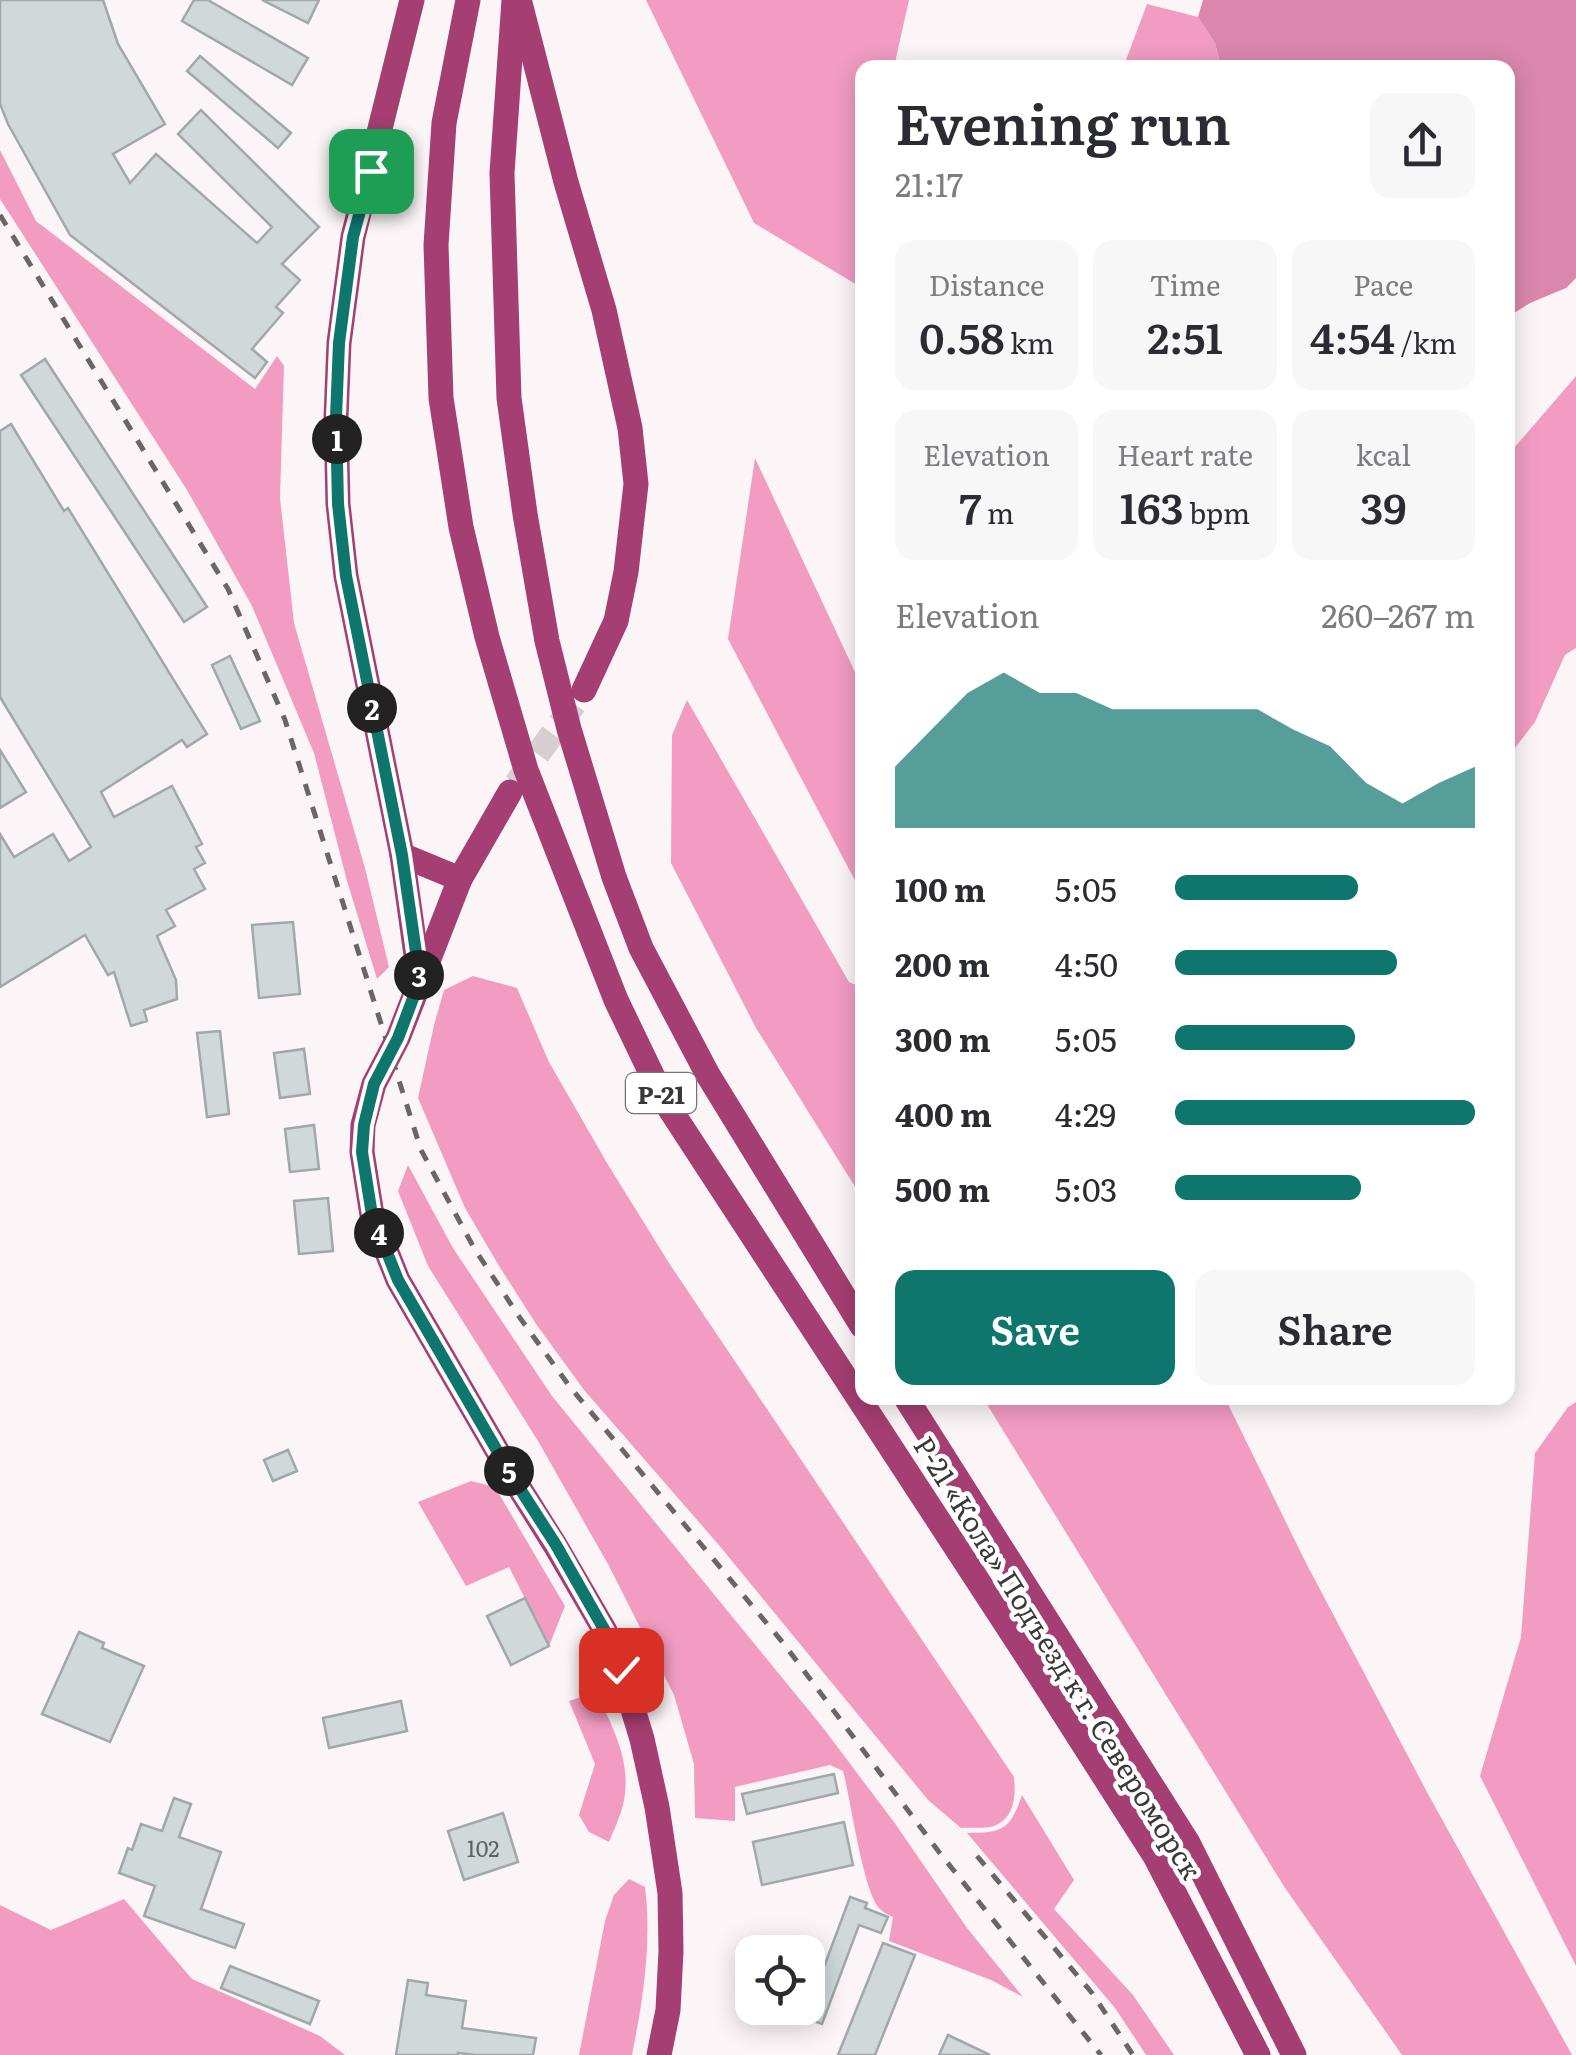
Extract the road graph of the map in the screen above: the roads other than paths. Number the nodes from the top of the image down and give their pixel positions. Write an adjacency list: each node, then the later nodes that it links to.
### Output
1 (412, 0): 6 (main road)
2 (468, 0): 10 (main road, Р-21 «Кола» Подъезд к г. Североморск / Р-21)
3 (517, 0): 4 (main road); 9 (main road, Р-21)
4 (584, 690)
5 (510, 792): 7 (main road)
6 (402, 855): 7 (main road); 8 (main road)
7 (460, 880): 8 (main road)
8 (420, 980): 13 (main road)
9 (855, 1315)
10 (855, 1393)
11 (862, 1405): 14 (main road, Р-21 «Кола» Подъезд к г. Североморск / Р-21)
12 (910, 1405): 15 (main road, Р-21 «Кола» Подъезд к г. Североморск)
13 (659, 2055)
14 (1258, 2055)
15 (1294, 2055)

